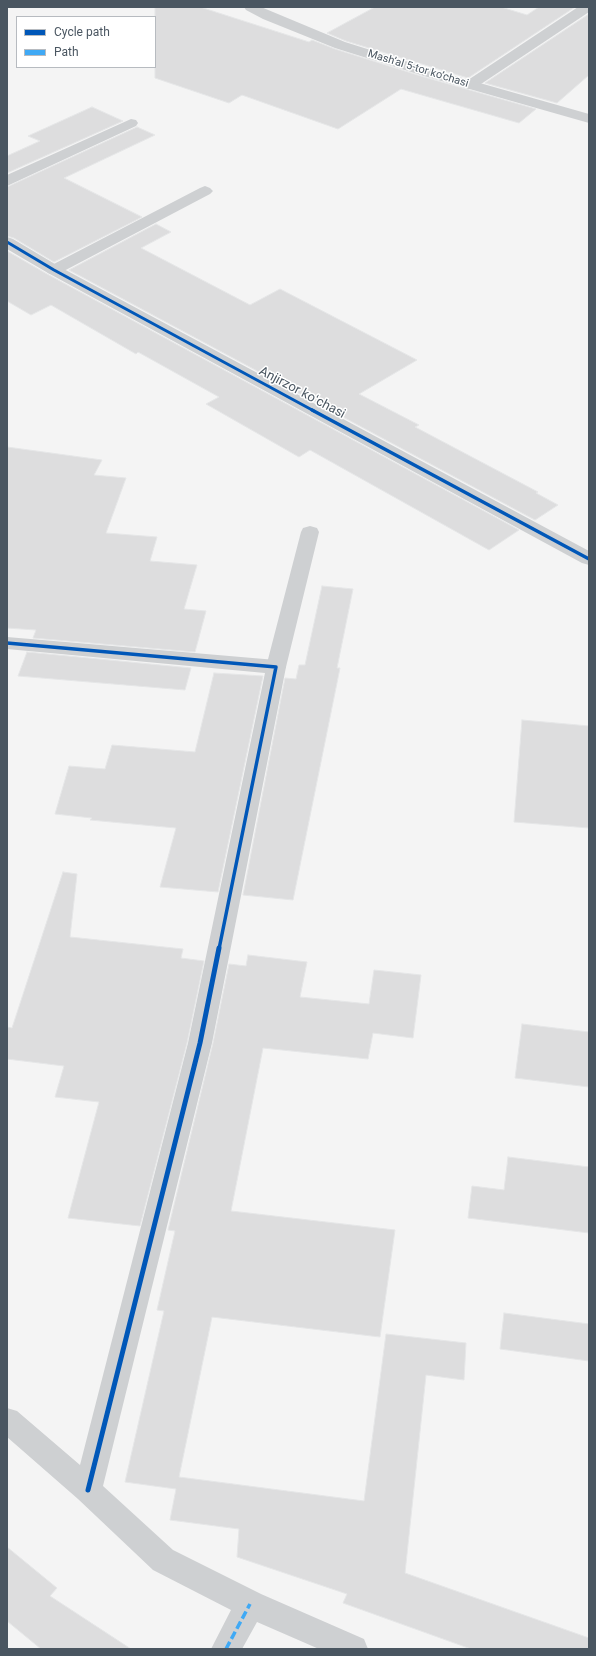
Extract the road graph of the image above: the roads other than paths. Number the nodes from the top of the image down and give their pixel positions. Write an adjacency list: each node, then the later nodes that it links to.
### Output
1 (251, 7): 3 (street, Mashʼal 5-tor koʼchasi)
2 (587, 7): 3 (street)
3 (470, 85): 4 (street, Mashʼal 5-tor koʼchasi)
4 (589, 119)
5 (131, 122): 6 (street)
6 (7, 181)
7 (205, 191): 9 (street)
8 (7, 242): 9 (street, Anjirzor koʻchasi)
9 (54, 270): 11 (street, Anjirzor koʻchasi)
10 (310, 532): 13 (street)
11 (589, 559)
12 (7, 643): 13 (street)
13 (276, 667): 15 (street)
14 (7, 1420): 15 (street)
15 (88, 1490): 16 (street)
16 (250, 1604): 17 (street); 18 (street)
17 (226, 1649)
18 (353, 1649)

